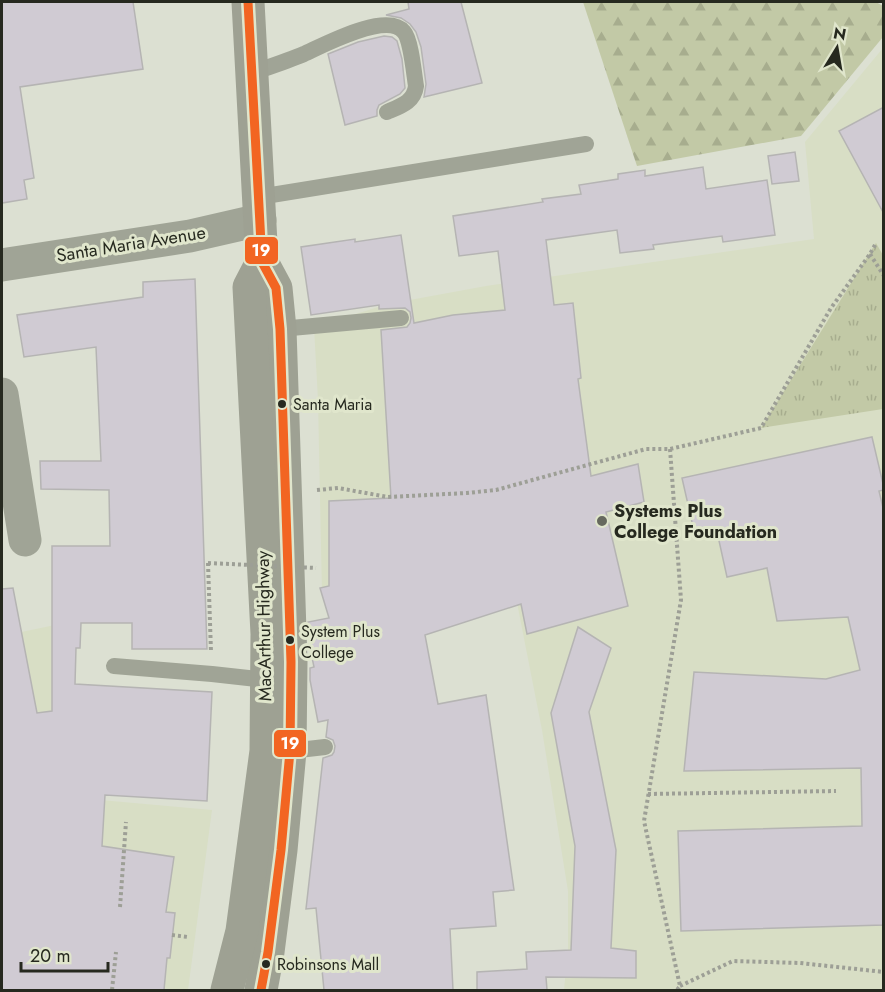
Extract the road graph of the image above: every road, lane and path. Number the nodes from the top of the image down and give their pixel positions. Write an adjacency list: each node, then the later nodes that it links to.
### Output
1 (248, 2): 2 (highway, MacArthur Highway)
2 (252, 73): 3 (lane); 5 (highway, MacArthur Highway)
3 (387, 112)
4 (586, 144): 5 (lane)
5 (259, 209): 8 (highway, MacArthur Highway); 9 (street, Santa Maria Avenue)
6 (876, 243): 7 (path)
7 (870, 254): 10 (path); 14 (path)
8 (262, 262): 12 (highway, MacArthur Highway); 20 (highway, MacArthur Highway)
9 (2, 265)
10 (884, 276)
11 (401, 318): 12 (lane)
12 (280, 329): 15 (highway, MacArthur Highway)
13 (2, 394): 16 (street)
14 (670, 449): 15 (path); 24 (path)
15 (286, 488): 22 (highway, MacArthur Highway)
16 (25, 540)
17 (316, 568): 19 (path, bridge)
18 (114, 666): 19 (lane)
19 (212, 674): 20 (lane)
20 (266, 680): 33 (highway, MacArthur Highway)
21 (325, 747): 22 (lane)
22 (290, 751): 34 (highway, MacArthur Highway)
23 (836, 791): 24 (path)
24 (648, 794): 31 (path)
25 (126, 822): 26 (path)
26 (120, 908)
27 (172, 935): 28 (path)
28 (188, 938)
29 (116, 952): 32 (path)
30 (884, 972): 31 (path)
31 (679, 988)
32 (112, 990)
33 (227, 990)
34 (261, 990)

